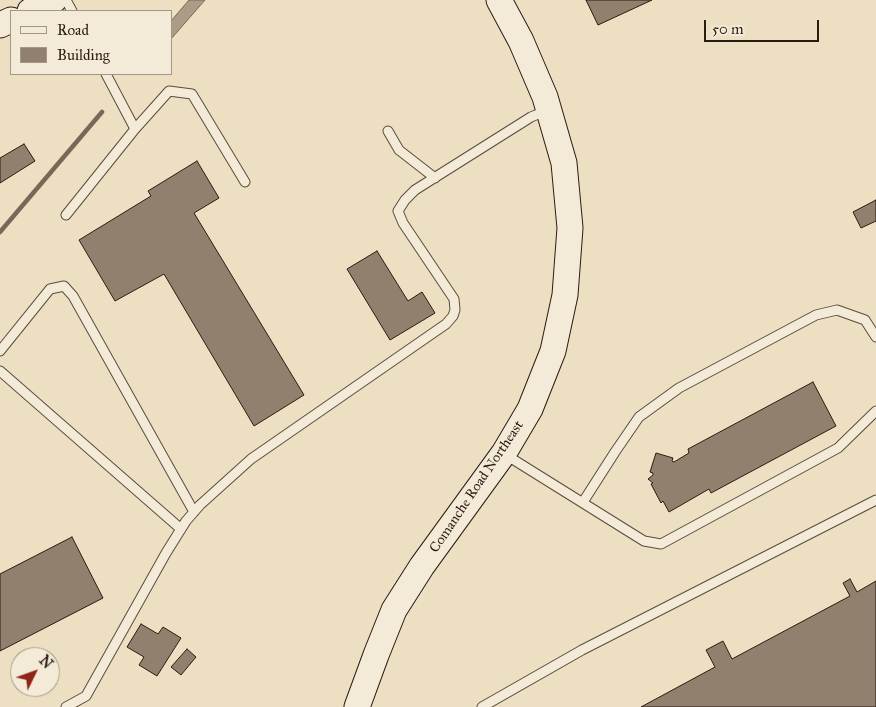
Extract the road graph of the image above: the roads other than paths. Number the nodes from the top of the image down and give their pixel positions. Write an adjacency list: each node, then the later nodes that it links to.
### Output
1 (54, 0): 3 (main road)
2 (500, 0): 5 (main road, Comanche Road Northeast)
3 (32, 10)
4 (107, 75): 6 (lane)
5 (548, 110): 8 (lane); 15 (main road, Comanche Road Northeast)
6 (135, 129): 9 (lane); 10 (lane)
7 (388, 131): 8 (lane)
8 (435, 178): 18 (lane)
9 (245, 182)
10 (66, 215)
11 (876, 337): 17 (lane)
12 (0, 351): 18 (lane)
13 (0, 371): 19 (lane)
14 (876, 410): 17 (lane)
15 (504, 453): 17 (lane); 22 (main road, Comanche Road Northeast)
16 (876, 500): 20 (lane)
17 (583, 502)
18 (194, 512): 19 (lane)
19 (181, 529): 21 (lane)
20 (495, 704): 23 (lane)
21 (66, 707)
22 (357, 707)
23 (482, 707)

